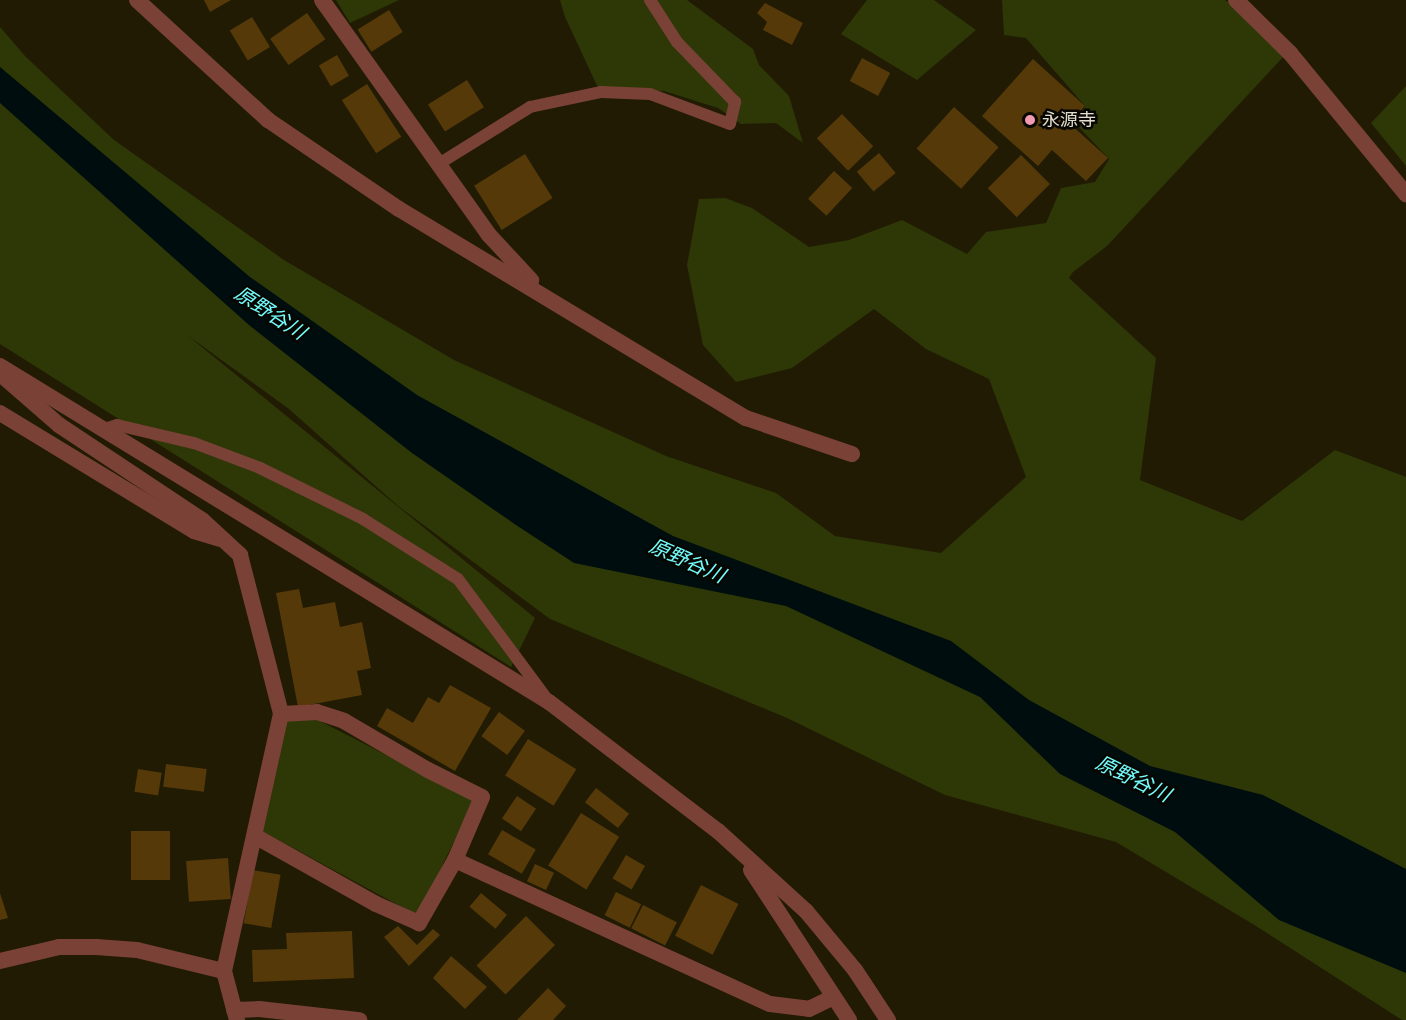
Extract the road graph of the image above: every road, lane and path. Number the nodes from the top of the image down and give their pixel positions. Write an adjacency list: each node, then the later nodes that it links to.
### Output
1 (137, 0): 7 (street)
2 (322, 0): 5 (street)
3 (650, 0): 5 (lane)
4 (1236, 0): 6 (street)
5 (437, 165): 7 (street)
6 (1406, 194)
7 (545, 295): 12 (street)
8 (0, 366): 11 (street)
9 (0, 373): 13 (street)
10 (0, 413): 13 (street)
11 (104, 429): 14 (street); 14 (lane)
12 (852, 454)
13 (224, 540): 15 (street)
14 (549, 702): 17 (street)
15 (281, 714): 16 (street); 18 (street)
16 (255, 836): 18 (street); 20 (street)
17 (739, 850): 21 (street); 26 (street)
18 (454, 860): 22 (street)
19 (0, 961): 20 (street)
20 (224, 971): 23 (street)
21 (832, 998): 22 (street); 25 (street)
22 (769, 1012)
23 (236, 1015): 24 (street)
24 (359, 1020)
25 (849, 1020)
26 (888, 1020)

